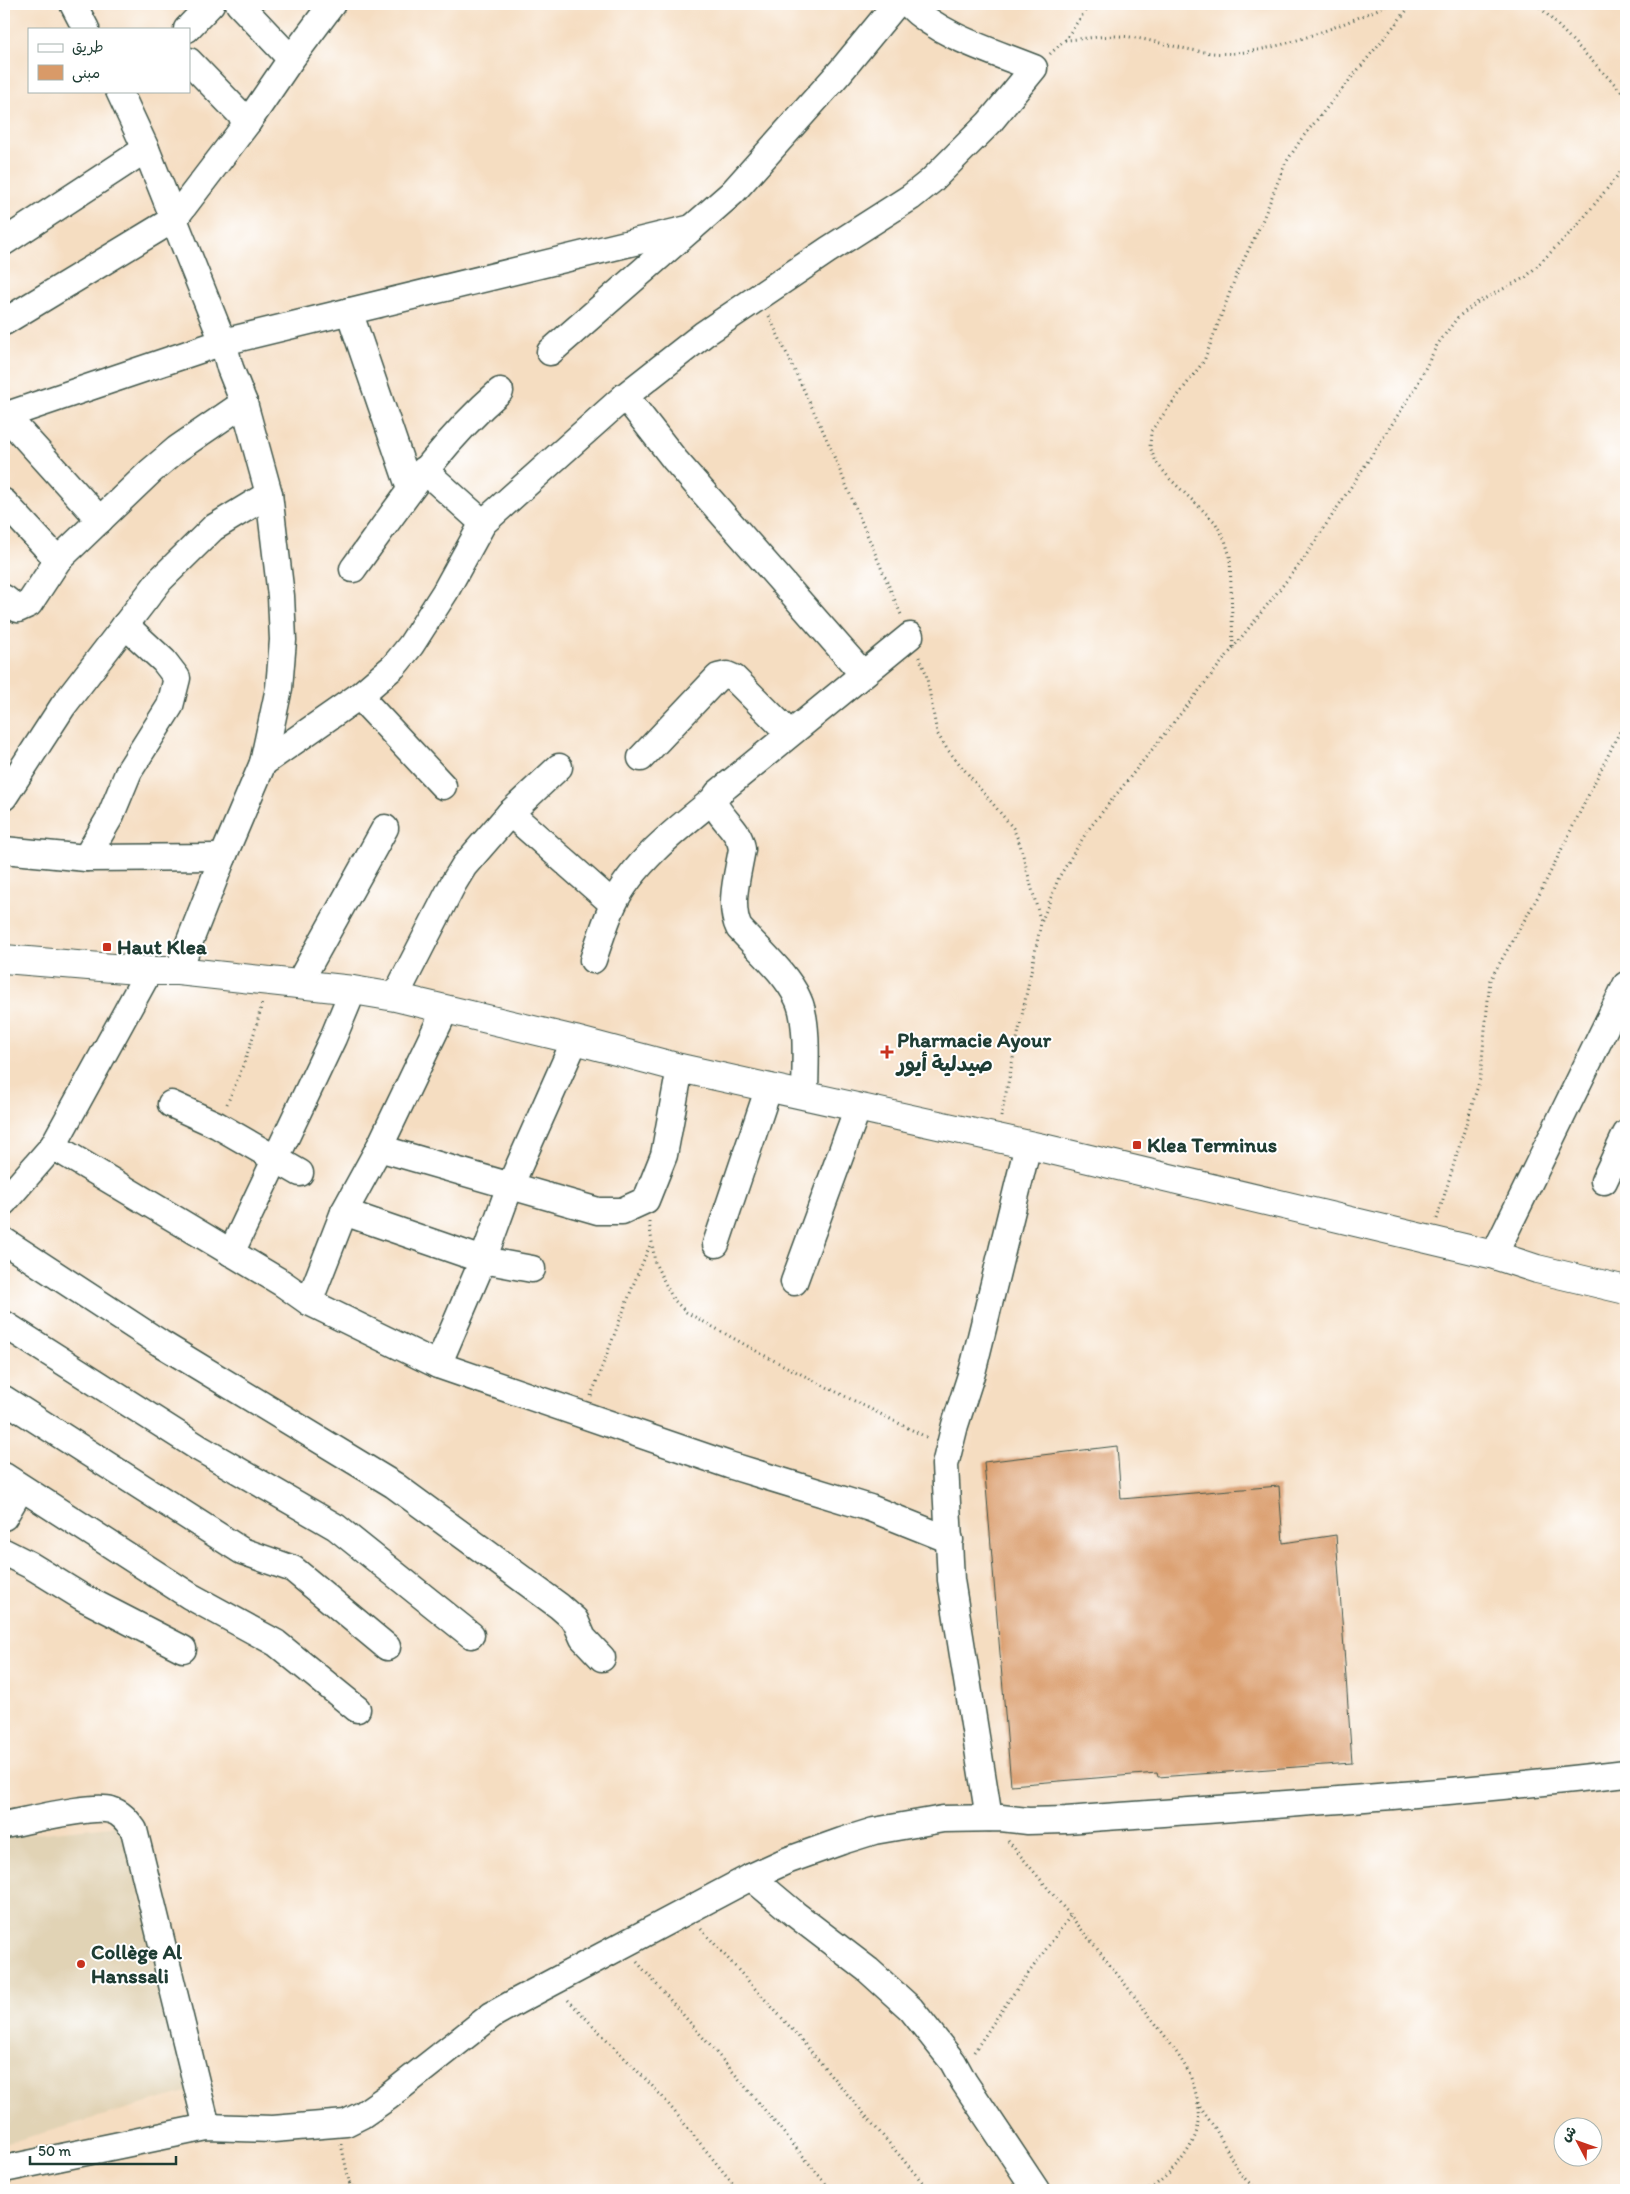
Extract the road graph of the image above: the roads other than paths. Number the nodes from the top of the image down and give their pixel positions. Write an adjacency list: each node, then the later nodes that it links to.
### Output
1 (211, 4): 6 (street)
2 (239, 4): 7 (street)
3 (332, 4): 7 (street)
4 (896, 4): 13 (street)
5 (908, 4): 20 (street)
6 (187, 28)
7 (291, 59): 10 (street)
8 (190, 62): 10 (street)
9 (120, 92): 11 (street)
10 (248, 122): 12 (street)
11 (146, 148): 12 (street); 14 (street)
12 (174, 219): 16 (street); 17 (street)
13 (692, 228): 15 (street); 18 (street)
14 (4, 242)
15 (349, 312): 17 (street); 23 (street)
16 (4, 322)
17 (223, 342): 21 (street); 22 (street)
18 (550, 352)
19 (500, 391): 23 (street)
20 (625, 396): 27 (street); 33 (street)
21 (244, 404): 24 (street); 26 (street)
22 (5, 416): 26 (street)
23 (417, 480): 27 (street); 29 (street)
24 (269, 494): 31 (street); 37 (street)
25 (4, 502): 28 (street)
26 (100, 520): 28 (street)
27 (483, 523): 34 (street)
28 (58, 560): 30 (street)
29 (353, 569)
30 (4, 598)
31 (125, 626): 40 (street); 46 (street)
32 (910, 636): 33 (street)
33 (863, 674): 35 (street)
34 (359, 696): 37 (street); 39 (street)
35 (789, 733): 36 (street); 41 (street)
36 (641, 758)
37 (263, 762): 45 (street)
38 (559, 767): 42 (street)
39 (444, 786)
40 (4, 797)
41 (714, 800): 47 (street); 60 (street)
42 (510, 813): 47 (street); 55 (street)
43 (385, 828): 52 (street)
44 (4, 850): 46 (street)
45 (223, 857): 46 (street); 51 (street)
46 (86, 858)
47 (613, 904): 49 (street)
48 (4, 959): 50 (main road)
49 (593, 960)
50 (149, 971): 51 (main road); 65 (street)
51 (178, 971): 52 (main road)
52 (299, 983): 54 (main road)
53 (1626, 985): 76 (street)
54 (353, 990): 55 (main road); 67 (street)
55 (395, 996): 56 (main road)
56 (445, 1010): 57 (main road); 66 (street)
57 (576, 1040): 58 (main road); 70 (street)
58 (680, 1068): 59 (main road); 70 (street)
59 (769, 1088): 60 (main road); 74 (street)
60 (806, 1095): 62 (main road)
61 (171, 1104): 67 (street)
62 (858, 1107): 64 (main road); 79 (street)
63 (1626, 1134): 69 (street)
64 (1028, 1145): 76 (main road); 87 (street)
65 (53, 1146): 71 (street); 75 (street)
66 (379, 1148): 70 (street); 72 (street)
67 (274, 1159): 68 (street); 75 (street)
68 (300, 1174)
69 (1604, 1181)
70 (510, 1186): 77 (street)
71 (4, 1202)
72 (344, 1212): 77 (street); 81 (street)
73 (4, 1241): 92 (street)
74 (716, 1244)
75 (231, 1253): 81 (street)
76 (1494, 1255): 80 (main road)
77 (483, 1260): 78 (street); 83 (street)
78 (532, 1269)
79 (794, 1282)
80 (1626, 1290)
81 (309, 1302): 83 (street)
82 (4, 1324): 89 (street)
83 (438, 1364): 87 (street)
84 (4, 1399): 90 (street)
85 (12, 1482): 86 (street); 93 (street)
86 (4, 1516)
87 (950, 1540): 95 (street)
88 (4, 1552): 91 (street)
89 (471, 1635)
90 (387, 1647)
91 (183, 1649)
92 (602, 1658)
93 (357, 1709)
94 (1626, 1773): 95 (street)
95 (989, 1818): 97 (street)
96 (4, 1825): 98 (street)
97 (751, 1877): 98 (street); 100 (street)
98 (207, 2127): 99 (street)
99 (4, 2169)
100 (1036, 2190)

